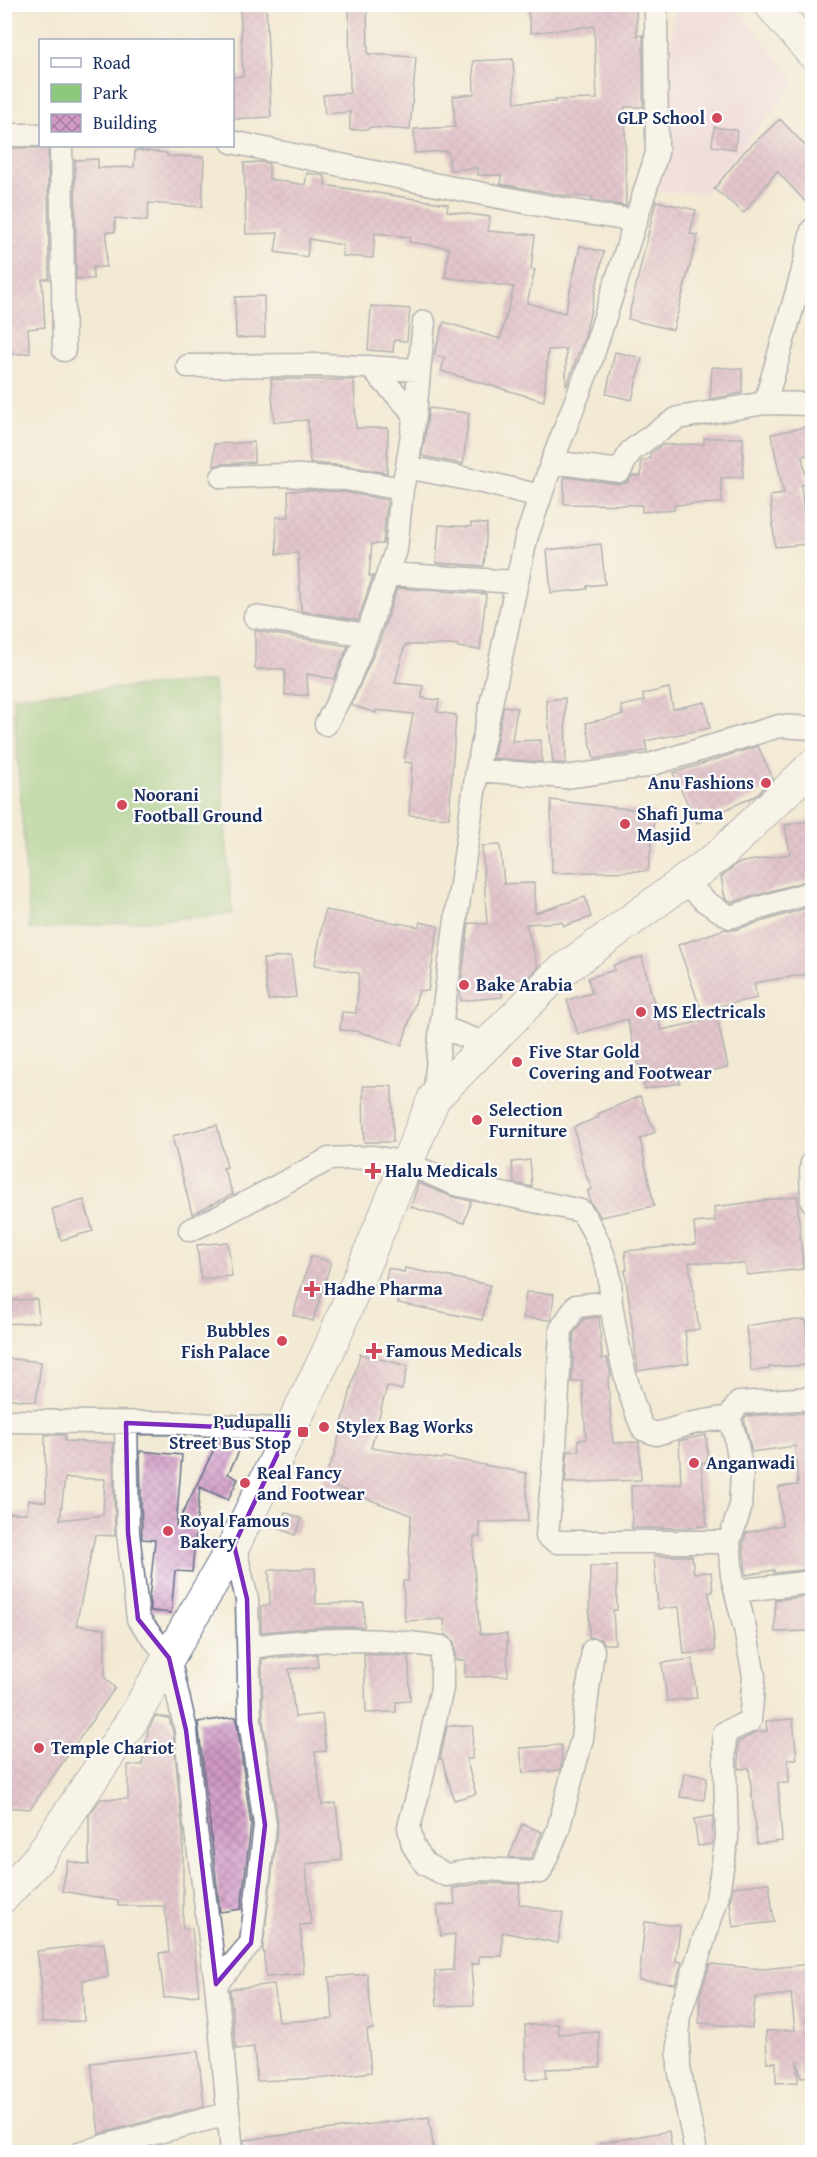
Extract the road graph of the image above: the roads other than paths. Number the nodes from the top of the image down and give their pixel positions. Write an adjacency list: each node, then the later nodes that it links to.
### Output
1 (656, 4): 4 (street)
2 (667, 4): 4 (street)
3 (771, 4): 5 (street)
4 (658, 29): 10 (street)
5 (813, 53)
6 (4, 135): 7 (street)
7 (39, 135)
8 (234, 142): 10 (street)
9 (61, 147): 13 (street)
10 (636, 221): 20 (street)
11 (813, 230): 17 (street)
12 (424, 322): 16 (street)
13 (64, 350)
14 (188, 366): 15 (street)
15 (370, 367): 16 (street); 19 (street)
16 (419, 370): 19 (street)
17 (765, 403): 18 (street); 20 (street)
18 (813, 404)
19 (415, 414): 22 (street)
20 (552, 462): 23 (street)
21 (222, 477): 22 (street)
22 (405, 478): 23 (street); 24 (street)
23 (540, 496): 25 (street)
24 (388, 574): 25 (street); 27 (street)
25 (517, 582): 31 (street)
26 (255, 617): 27 (street)
27 (367, 635): 28 (street)
28 (326, 724)
29 (813, 728): 31 (street)
30 (813, 766): 32 (street)
31 (477, 770): 34 (street)
32 (684, 881): 33 (street); 35 (street)
33 (813, 892)
34 (441, 1027): 35 (street); 36 (street)
35 (486, 1044): 36 (street)
36 (434, 1098): 37 (street)
37 (406, 1163): 40 (street); 41 (street); 46 (street)
38 (813, 1163): 39 (street)
39 (813, 1202)
40 (190, 1230)
41 (611, 1302): 43 (street); 47 (street)
42 (813, 1398): 43 (street)
43 (729, 1418): 47 (street)
44 (4, 1421): 45 (street)
45 (126, 1423): 46 (street); 53 (street)
46 (289, 1430): 48 (street)
47 (729, 1542): 50 (street)
48 (234, 1545): 51 (street); 53 (street)
49 (813, 1582): 50 (street)
50 (736, 1591): 59 (street)
51 (250, 1647): 52 (street); 55 (street)
52 (593, 1650)
53 (169, 1658): 54 (street); 55 (street)
54 (4, 1896)
55 (216, 1984): 56 (street)
56 (227, 2114): 57 (street); 58 (street)
57 (82, 2152)
58 (231, 2152)
59 (696, 2152)

